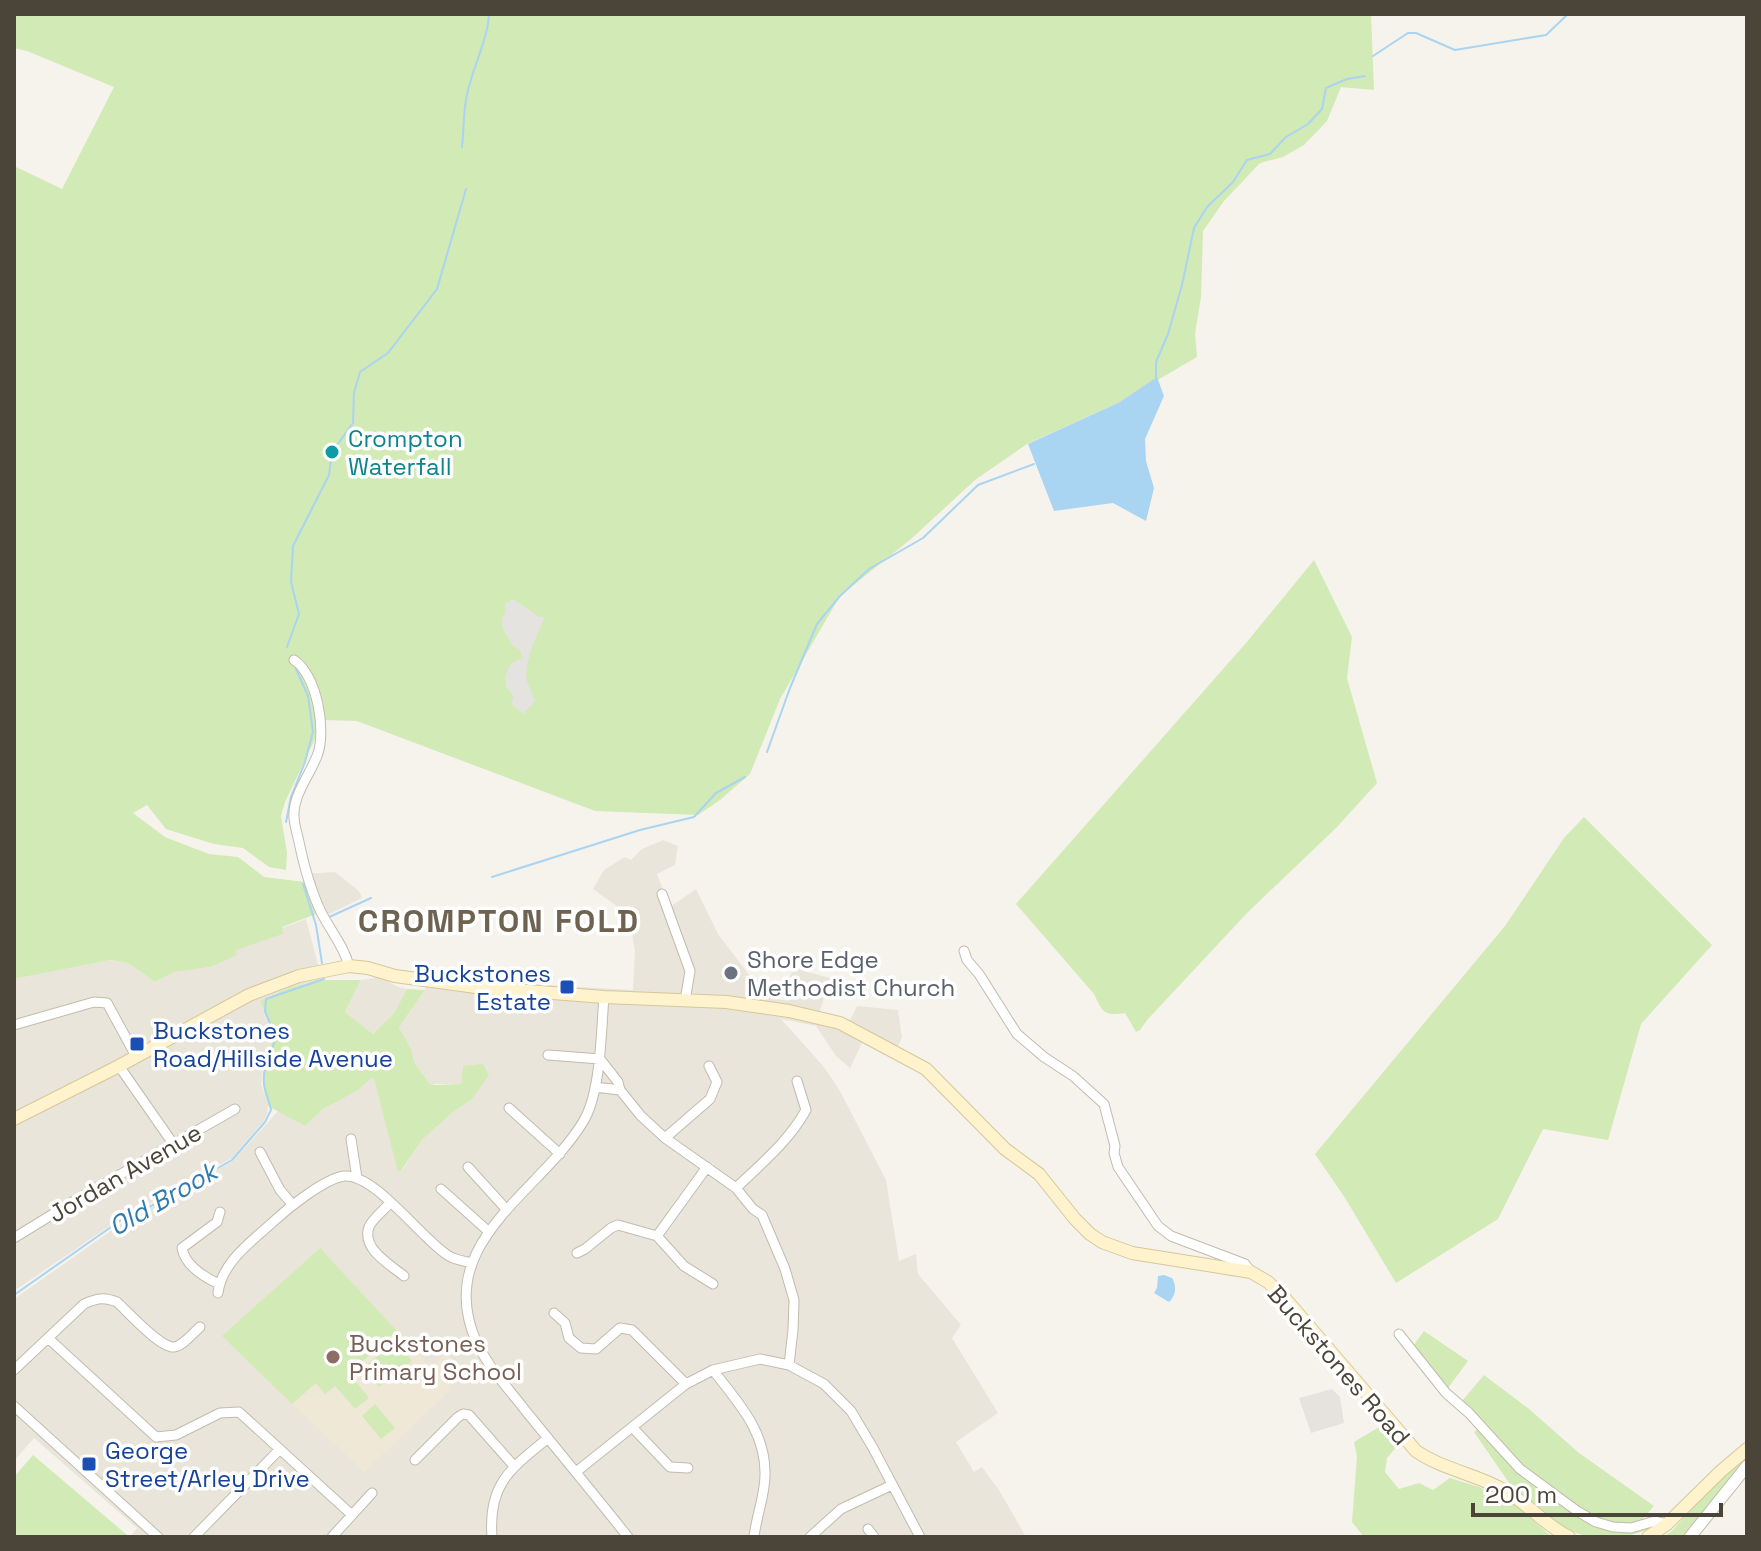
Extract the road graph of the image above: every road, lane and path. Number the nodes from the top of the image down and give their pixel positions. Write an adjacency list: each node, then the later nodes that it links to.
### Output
1 (294, 660): 4 (street)
2 (662, 894): 6 (street)
3 (964, 951): 38 (street)
4 (349, 966): 5 (main road, Buckstones Road); 9 (main road, Buckstones Road)
5 (604, 997): 6 (main road, Buckstones Road); 10 (street)
6 (685, 1001): 38 (main road, Buckstones Road)
7 (14, 1025): 9 (street)
8 (548, 1055): 10 (street)
9 (136, 1056): 11 (main road, Buckstones Road)
10 (600, 1059): 14 (street); 15 (street)
11 (119, 1066): 18 (main road, Buckstones Road); 21 (street)
12 (709, 1066): 19 (street)
13 (797, 1081): 27 (street)
14 (595, 1087): 15 (street); 23 (street)
15 (620, 1090): 19 (street)
16 (509, 1108): 23 (street)
17 (235, 1109): 21 (street, Jordan Avenue)
18 (14, 1119)
19 (665, 1138): 25 (street)
20 (351, 1139): 26 (street)
21 (174, 1145): 35 (street, Jordan Avenue)
22 (260, 1152): 30 (street)
23 (560, 1154): 31 (street)
24 (468, 1167): 31 (street)
25 (707, 1167): 27 (street); 34 (street)
26 (357, 1178): 29 (street); 30 (street)
27 (736, 1188): 45 (street)
28 (441, 1189): 33 (street)
29 (390, 1203): 37 (street); 39 (street)
30 (292, 1204): 32 (street)
31 (506, 1209): 33 (street)
32 (220, 1212)
33 (488, 1231): 37 (street)
34 (657, 1236): 36 (street); 40 (street)
35 (14, 1238)
36 (577, 1253)
37 (472, 1263): 51 (street)
38 (1251, 1272): 71 (main road, Buckstones Road)
39 (404, 1276)
40 (713, 1284)
41 (554, 1313): 48 (street)
42 (200, 1327): 44 (street)
43 (1399, 1334): 62 (street)
44 (48, 1338): 46 (street); 52 (street)
45 (789, 1365): 47 (street); 59 (street)
46 (14, 1370)
47 (713, 1370): 48 (street); 69 (street)
48 (686, 1384): 50 (street)
49 (14, 1406): 64 (street)
50 (632, 1427): 57 (street); 58 (street)
51 (548, 1438): 55 (street); 58 (street)
52 (280, 1449): 61 (street); 65 (street)
53 (1747, 1449): 62 (main road)
54 (415, 1460): 55 (street)
55 (514, 1466): 67 (street)
56 (1747, 1466): 73 (street)
57 (688, 1468)
58 (576, 1472): 68 (street)
59 (892, 1485): 63 (street); 70 (street)
60 (372, 1493): 61 (street)
61 (352, 1515): 66 (street)
62 (1667, 1524): 72 (main road)
63 (813, 1536)
64 (158, 1537)
65 (194, 1537)
66 (332, 1537)
67 (492, 1537)
68 (628, 1537)
69 (754, 1537)
70 (920, 1537)
71 (1569, 1537)
72 (1648, 1537)
73 (1690, 1537)

